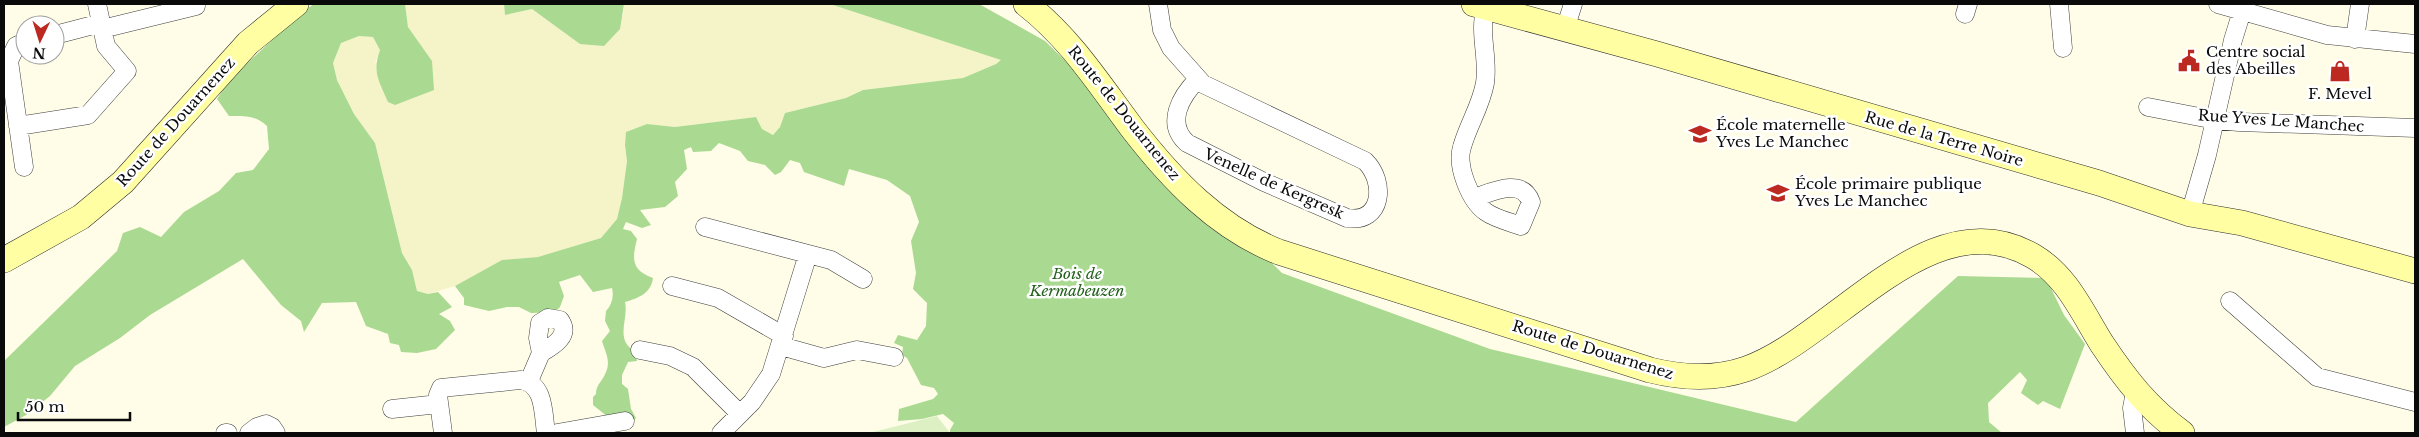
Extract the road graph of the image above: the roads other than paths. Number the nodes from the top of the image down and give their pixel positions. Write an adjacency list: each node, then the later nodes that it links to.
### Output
1 (96, 4): 12 (street)
2 (296, 4): 28 (main road, Route de Douarnenez)
3 (1026, 4): 40 (main road, Route de Douarnenez)
4 (1158, 4): 19 (street, Venelle de Kergresk)
5 (1573, 4): 13 (street)
6 (2059, 4): 18 (street)
7 (2218, 4): 11 (street)
8 (2360, 4): 15 (street)
9 (196, 6): 12 (street)
10 (1480, 6): 13 (main road, Rue de la Terre Noire); 25 (street)
11 (2242, 11): 15 (street); 21 (street)
12 (102, 26): 14 (street); 22 (street)
13 (1566, 29): 26 (main road, Rue de la Terre Noire)
14 (65, 33)
15 (2355, 39): 16 (street)
16 (2415, 44)
17 (15, 48): 22 (street)
18 (2063, 48)
19 (1198, 79): 19 (street, Venelle de Kergresk)
20 (2148, 107): 21 (street, Rue Yves Le Manchec)
21 (2215, 120): 23 (street, Rue Yves Le Manchec); 26 (street)
22 (18, 126): 24 (street)
23 (2415, 128)
24 (24, 167)
25 (1474, 198)
26 (2190, 214): 31 (main road, Rue de la Terre Noire)
27 (705, 227): 29 (street)
28 (14, 250): 30 (main road, Route de Douarnenez)
29 (808, 254): 32 (street); 35 (street)
30 (4, 260)
31 (2415, 271)
32 (863, 279)
33 (672, 286): 35 (street)
34 (2230, 301): 41 (street)
35 (783, 341): 38 (street); 44 (street)
36 (640, 350): 44 (street)
37 (541, 353): 39 (street)
38 (894, 357)
39 (529, 381): 42 (street); 49 (street)
40 (2135, 392): 52 (street); 53 (main road, Route de Douarnenez)
41 (2415, 402)
42 (439, 404): 43 (street); 48 (street)
43 (392, 408)
44 (740, 414): 51 (street)
45 (625, 420): 50 (street)
46 (249, 433): 47 (street)
47 (276, 433)
48 (443, 433)
49 (546, 433)
50 (557, 433)
51 (721, 433)
52 (2135, 433)
53 (2182, 433)

